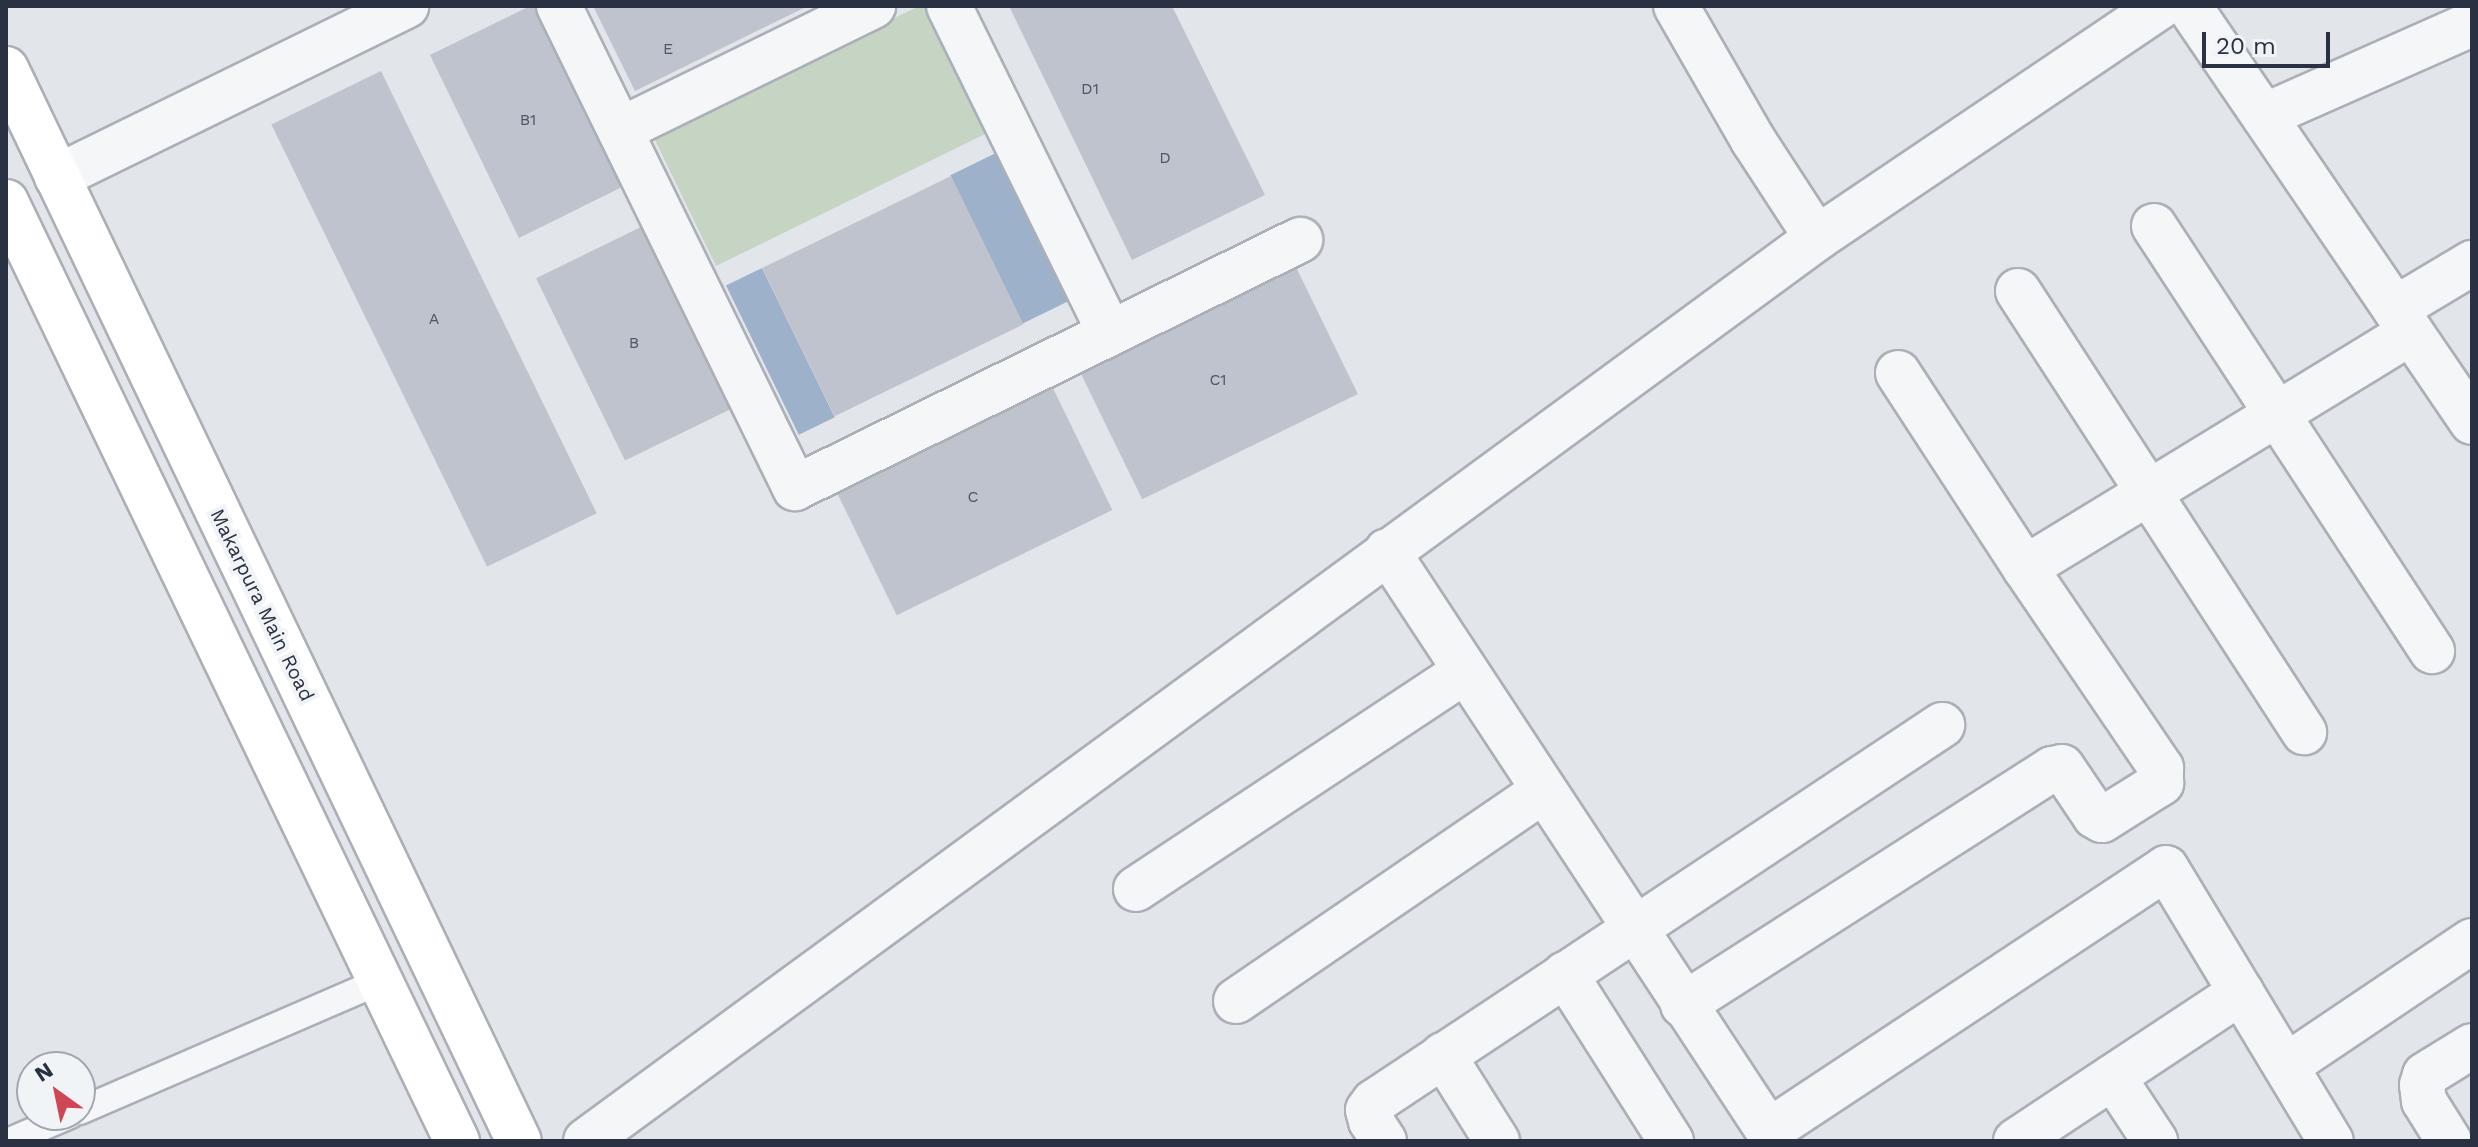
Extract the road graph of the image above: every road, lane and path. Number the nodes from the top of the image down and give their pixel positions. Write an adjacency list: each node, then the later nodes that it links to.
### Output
1 (406, 6): 12 (street)
2 (559, 6): 11 (street)
3 (873, 6): 11 (street)
4 (949, 6): 20 (street)
5 (1676, 6): 15 (street)
6 (2161, 6): 15 (street)
7 (2189, 6): 10 (street)
8 (2472, 24): 10 (street)
9 (6, 69): 12 (highway, Makarpura Main Road)
10 (2264, 116): 19 (street)
11 (620, 130): 20 (street)
12 (57, 177): 49 (highway, Makarpura Main Road)
13 (6, 202): 36 (highway)
14 (2154, 226): 22 (street)
15 (1817, 238): 25 (street)
16 (1300, 240): 20 (street)
17 (2472, 263): 19 (street)
18 (2018, 291): 24 (street)
19 (2403, 320): 22 (street); 23 (street)
20 (1110, 333)
21 (1898, 373): 26 (street)
22 (2277, 413): 24 (street); 27 (street)
23 (2472, 422)
24 (2148, 492): 26 (street); 30 (street)
25 (1387, 551): 28 (street); 50 (street)
26 (2025, 568): 39 (street)
27 (2432, 651)
28 (1465, 671): 31 (street); 32 (street)
29 (1942, 725): 33 (street)
30 (2304, 732)
31 (1543, 791): 33 (street); 38 (street)
32 (1136, 889)
33 (1632, 928): 35 (street); 39 (street)
34 (2472, 941): 42 (street)
35 (1565, 974): 41 (street); 53 (street)
36 (380, 981): 44 (lane); 48 (highway)
37 (2241, 992): 42 (street); 43 (street); 46 (street)
38 (1236, 1001)
39 (1683, 1005): 46 (street)
40 (2472, 1046): 57 (street)
41 (1443, 1055): 51 (street); 52 (street)
42 (2286, 1066): 56 (street)
43 (2113, 1077): 54 (street); 55 (street)
44 (96, 1104)
45 (33, 1131): 47 (lane)
46 (1772, 1136)
47 (10, 1141)
48 (457, 1141)
49 (519, 1141)
50 (586, 1141)
51 (1384, 1141)
52 (1497, 1141)
53 (1671, 1141)
54 (2016, 1141)
55 (2155, 1141)
56 (2331, 1141)
57 (2449, 1141)

